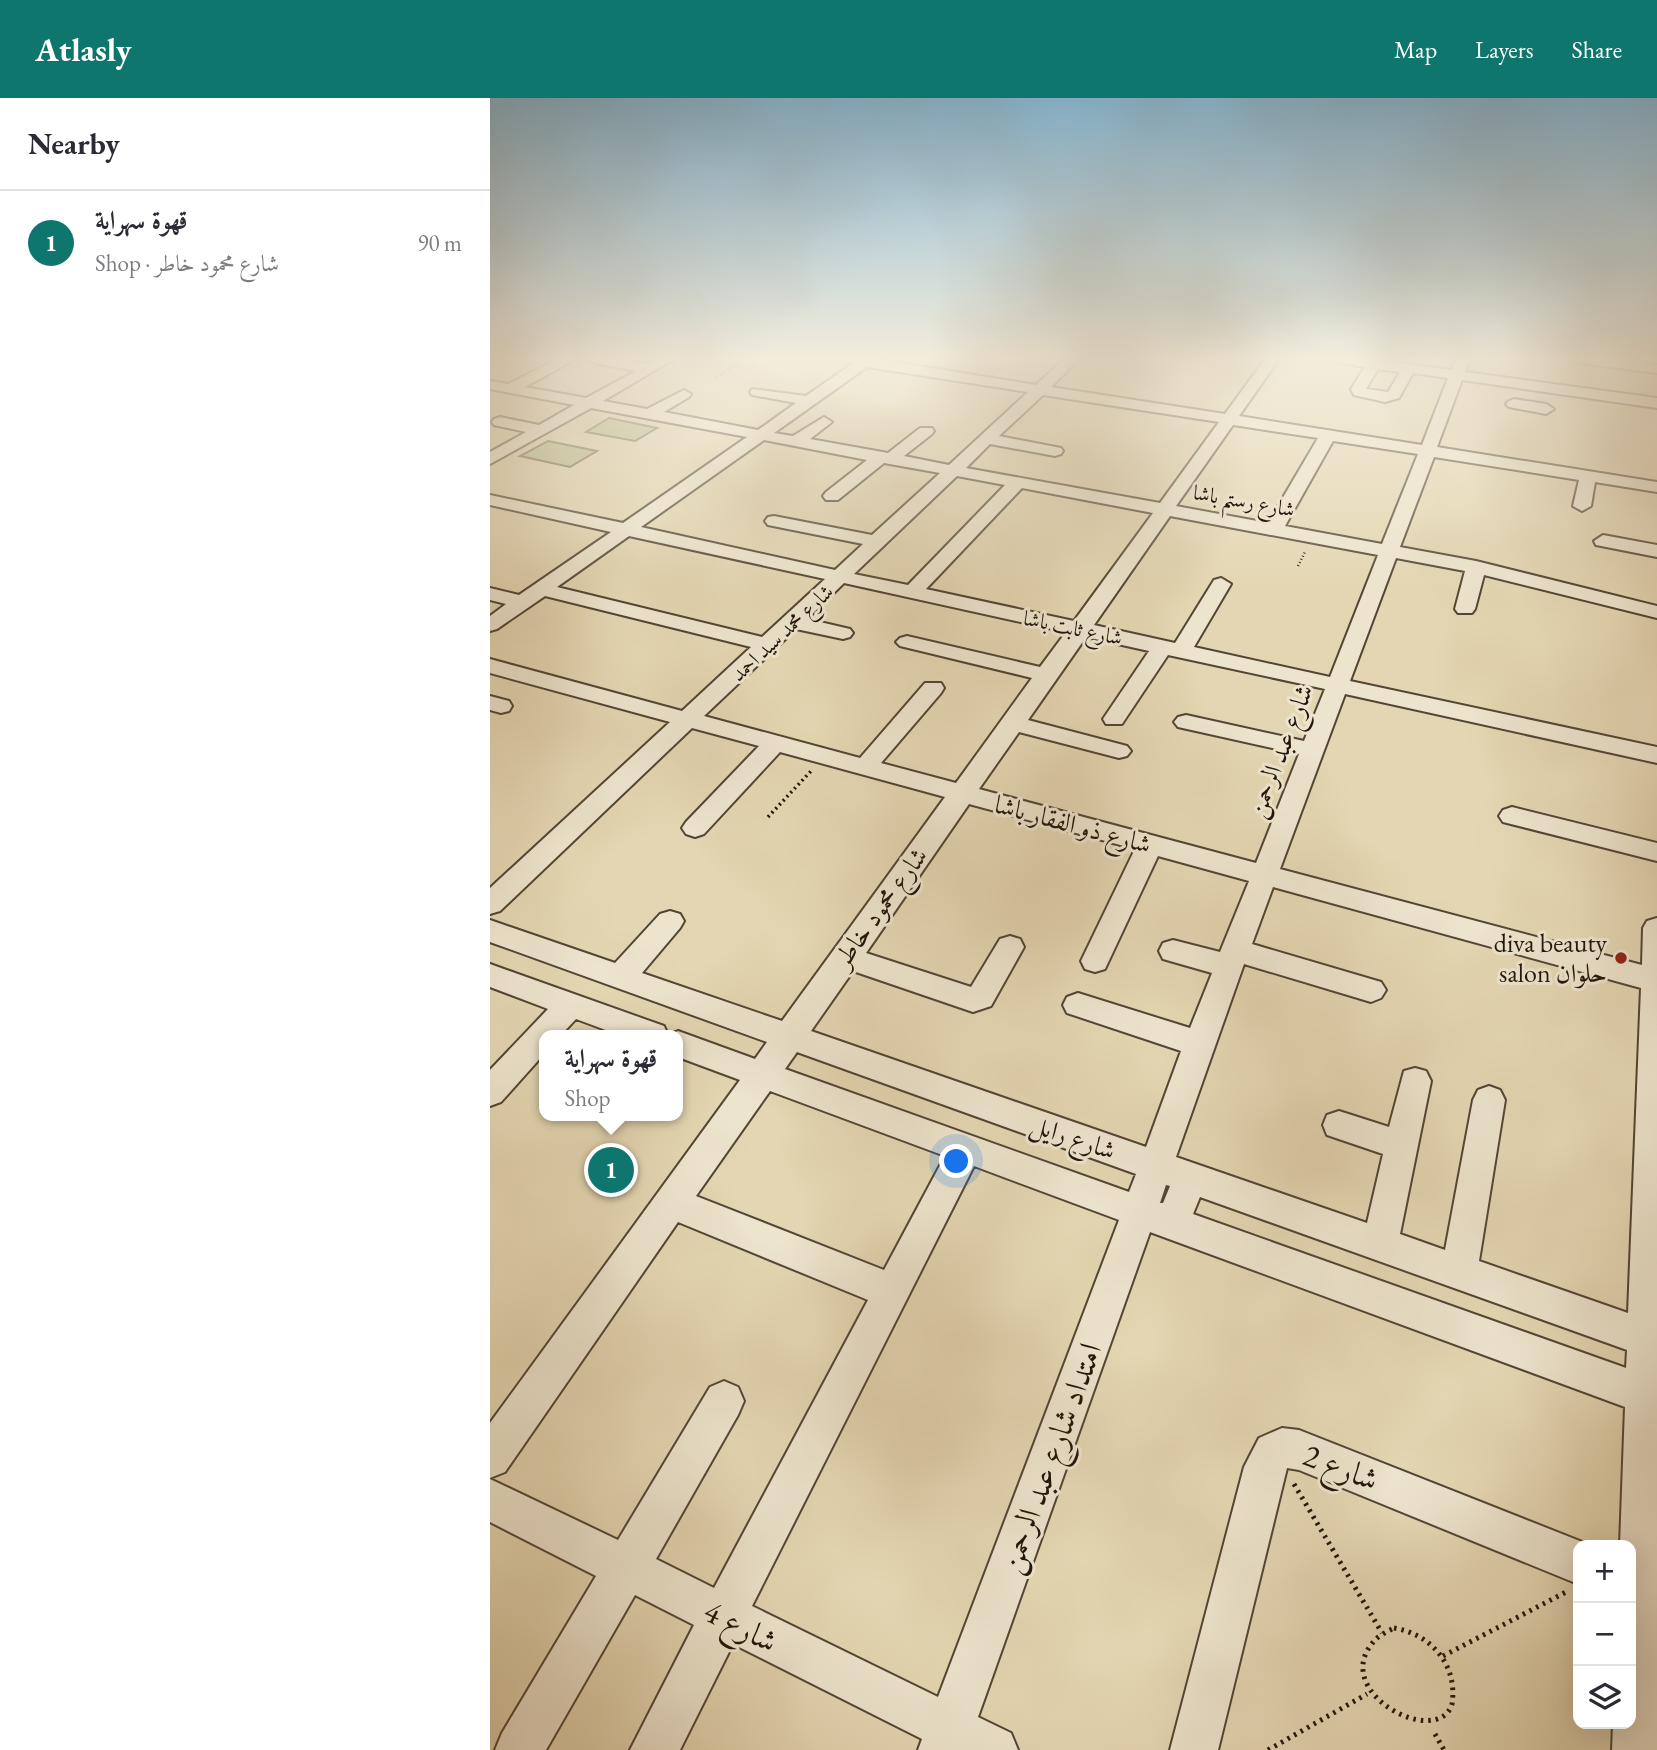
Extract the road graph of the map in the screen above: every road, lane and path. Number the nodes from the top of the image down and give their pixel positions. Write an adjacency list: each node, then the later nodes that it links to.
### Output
1 (530, 436): 16 (street)
2 (759, 436): 31 (street)
3 (767, 436): 15 (street, شارع رستم باشا)
4 (805, 436): 15 (street)
5 (842, 436): 17 (street)
6 (918, 436): 20 (street)
7 (990, 436): 13 (street, شارع محمد سيد احمد)
8 (1217, 436): 28 (street, شارع محمود خاطر)
9 (1327, 436): 30 (street)
10 (1352, 436): 14 (street)
11 (1437, 436): 14 (street, شارع عبد الرحمن)
12 (490, 438): 16 (street)
13 (987, 439): 18 (street); 21 (street, شارع محمد سيد احمد)
14 (1436, 440): 22 (street); 34 (street, شارع عبد الرحمن)
15 (797, 442): 17 (street, شارع رستم باشا)
16 (518, 443): 19 (street)
17 (827, 447): 20 (street, شارع رستم باشا)
18 (1055, 451)
19 (490, 458)
20 (886, 458): 21 (street, شارع رستم باشا); 25 (street)
21 (954, 470): 23 (street, شارع رستم باشا); 33 (street, شارع محمد سيد احمد)
22 (1588, 477): 24 (street); 27 (street)
23 (1018, 482): 28 (street, شارع رستم باشا); 39 (street)
24 (1657, 487)
25 (832, 496)
26 (490, 500): 31 (street, شارع ثابت باشا)
27 (1582, 506)
28 (1164, 509): 30 (street, شارع رستم باشا); 47 (street, شارع محمود خاطر)
29 (774, 521): 33 (street)
30 (1274, 529): 34 (street, شارع رستم باشا)
31 (626, 530): 37 (street, شارع ثابت باشا); 41 (street)
32 (1603, 541): 35 (street)
33 (878, 542): 37 (street, شارع محمد سيد احمد)
34 (1389, 550): 36 (street, شارع رستم باشا); 54 (street, شارع عبد الرحمن)
35 (1657, 551)
36 (1476, 567): 42 (street); 43 (street, شارع رستم باشا)
37 (841, 577): 39 (street, شارع ثابت باشا); 44 (street, شارع محمد سيد احمد)
38 (1221, 584): 51 (street)
39 (912, 592): 47 (street, شارع ثابت باشا)
40 (490, 594): 41 (street)
41 (530, 597): 45 (street); 46 (street); 50 (street)
42 (1465, 609)
43 (1657, 612)
44 (793, 622): 48 (street); 50 (street, شارع محمد سيد احمد)
45 (490, 625)
46 (638, 628)
47 (1079, 629): 51 (street, شارع ثابت باشا); 53 (street, شارع محمود خاطر)
48 (843, 633)
49 (907, 642): 53 (street)
50 (768, 645): 57 (street, شارع محمد سيد احمد)
51 (1172, 649): 54 (street, شارع ثابت باشا); 56 (street)
52 (490, 666): 57 (street, شارع ذو الفقار باشا)
53 (1047, 675): 59 (street, شارع محمود خاطر)
54 (1337, 685): 61 (street, شارع عبد الرحمن); 63 (street, شارع ثابت باشا)
55 (933, 688): 65 (street)
56 (1114, 719)
57 (689, 720): 60 (street, شارع ذو الفقار باشا); 73 (street, شارع محمد سيد احمد)
58 (1186, 722): 61 (street)
59 (1012, 723): 62 (street); 66 (street, شارع محمود خاطر)
60 (775, 744): 64 (street, شارع ذو الفقار باشا); 69 (street)
61 (1312, 750): 72 (street, شارع عبد الرحمن)
62 (1119, 751)
63 (1657, 755)
64 (824, 758): 65 (street, شارع ذو الفقار باشا); 68 (path)
65 (864, 768): 66 (street, شارع ذو الفقار باشا)
66 (961, 794): 70 (street, شارع ذو الفقار باشا); 79 (street, شارع محمود خاطر)
67 (1512, 816): 71 (street)
68 (768, 817)
69 (695, 828)
70 (1150, 845): 72 (street, شارع ذو الفقار باشا); 81 (street)
71 (1657, 852)
72 (1264, 875): 80 (street, شارع عبد الرحمن); 84 (street, شارع ذو الفقار باشا)
73 (490, 904)
74 (670, 921): 83 (street)
75 (1657, 928): 84 (street)
76 (490, 931): 83 (street, شارع رايل)
77 (1010, 947): 79 (street)
78 (1174, 951): 80 (street)
79 (845, 957): 90 (street, شارع محمود خاطر)
80 (1232, 958): 85 (street); 92 (street, شارع عبد الرحمن)
81 (1096, 961)
82 (490, 975): 86 (street)
83 (620, 978): 90 (street, شارع رايل)
84 (1656, 981): 95 (street)
85 (1371, 990)
86 (570, 1005): 88 (street); 89 (street)
87 (1078, 1005): 92 (street)
88 (547, 1030)
89 (639, 1030)
90 (788, 1037): 94 (street, شارع محمود خاطر); 102 (street, شارع رايل)
91 (539, 1039): 97 (street)
92 (1199, 1044): 102 (street, شارع عبد الرحمن)
93 (683, 1046): 94 (street, شارع رايل)
94 (761, 1074): 101 (street, شارع رايل); 105 (street, شارع محمود خاطر)
95 (1655, 1075): 103 (street)
96 (1415, 1081): 100 (street)
97 (490, 1092)
98 (1489, 1100): 108 (street)
99 (1339, 1125): 100 (street)
100 (1401, 1146): 107 (street)
101 (965, 1150): 106 (street, شارع رايل); 109 (street)
102 (1154, 1166): 104 (street, شارع رايل); 106 (street, امتداد شارع عبد الرحمن)
103 (1653, 1176): 110 (street)
104 (1190, 1178): 106 (street); 107 (street, شارع رايل)
105 (670, 1202): 109 (street); 114 (street, شارع محمود خاطر)
106 (1155, 1218): 111 (street, شارع رايل); 126 (street, امتداد شارع عبد الرحمن)
107 (1380, 1245): 108 (street, شارع رايل)
108 (1459, 1272): 110 (street, شارع رايل)
109 (893, 1292): 121 (street)
110 (1651, 1340): 111 (street)
111 (1651, 1397): 118 (street)
112 (724, 1401): 117 (street)
113 (1275, 1451): 116 (street, شارع 2); 122 (path); 130 (street, شارع 2)
114 (490, 1457)
115 (490, 1500): 117 (street, شارع 4)
116 (1573, 1560)
117 (625, 1568): 121 (street, شارع 4); 127 (street)
118 (1636, 1572)
119 (1573, 1589): 123 (path)
120 (1635, 1603): 133 (street)
121 (723, 1617): 126 (street, شارع 4); 128 (street)
122 (1382, 1633): 123 (path); 124 (path)
123 (1443, 1656): 132 (path)
124 (1367, 1694): 125 (path); 131 (path)
125 (1371, 1703)
126 (946, 1740): 129 (street, شارع 4)
127 (519, 1750)
128 (654, 1750)
129 (993, 1750)
130 (1194, 1750)
131 (1268, 1750)
132 (1444, 1750)
133 (1636, 1750)

